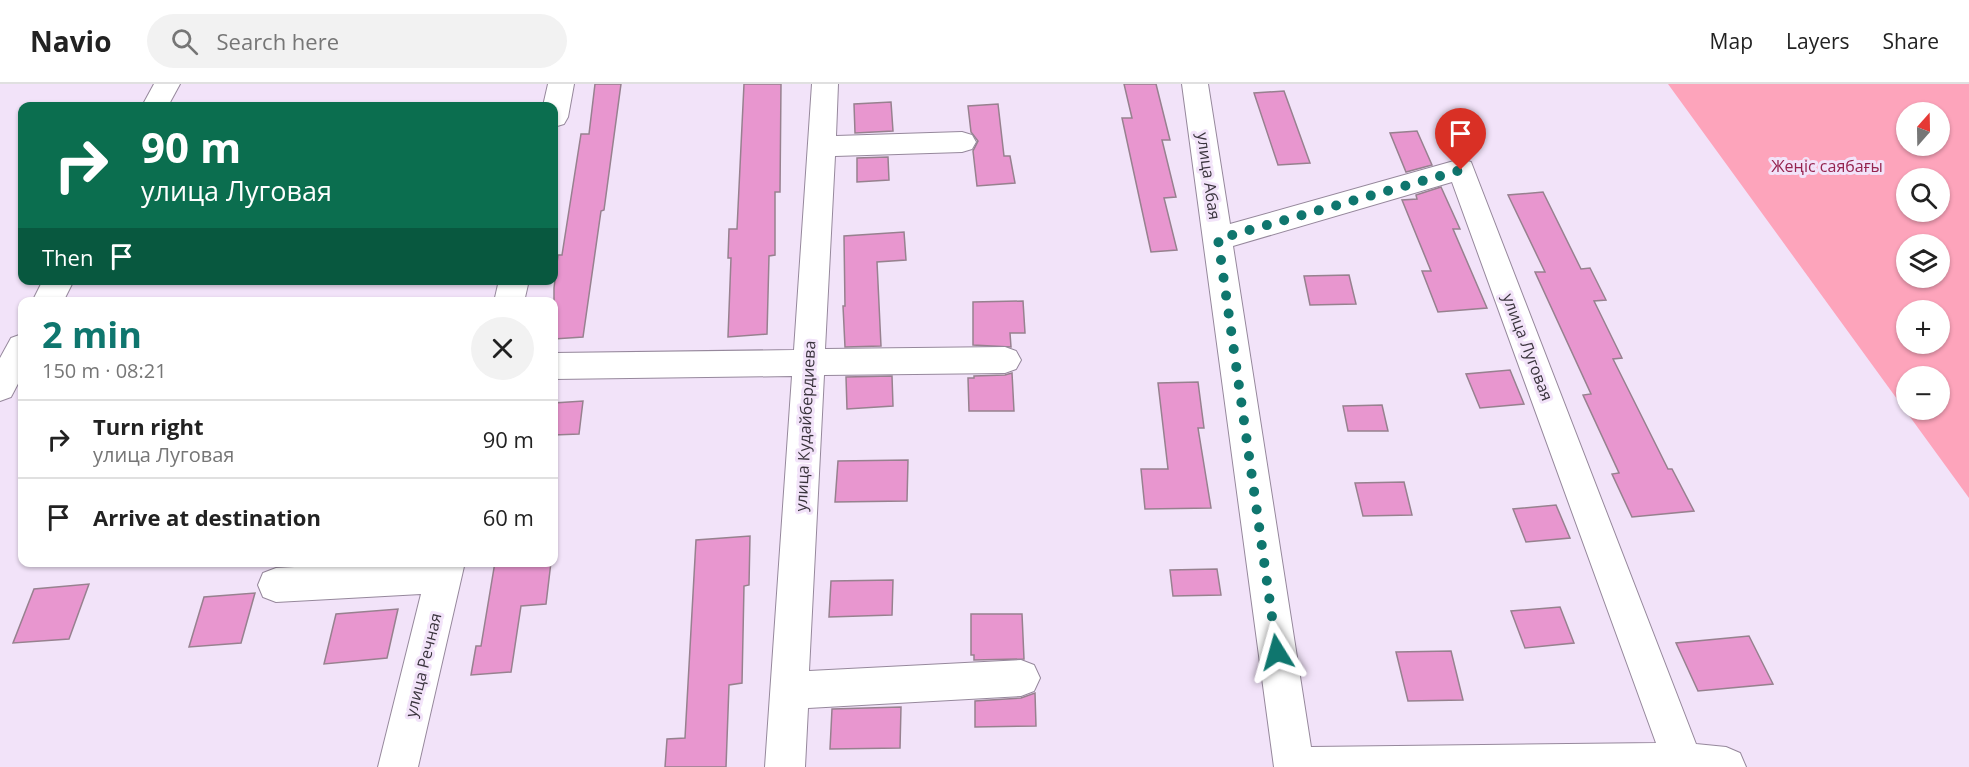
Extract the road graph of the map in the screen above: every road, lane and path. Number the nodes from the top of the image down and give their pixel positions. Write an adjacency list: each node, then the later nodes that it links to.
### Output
1 (167, 84): 5 (street)
2 (561, 84): 6 (street)
3 (825, 84): 8 (street, улица Кудайбердиева)
4 (1195, 84): 9 (street, улица Абая)
5 (157, 102)
6 (557, 102)
7 (962, 142): 8 (street)
8 (821, 146): 11 (street, улица Кудайбердиева)
9 (1218, 239): 17 (street, улица Луговая); 20 (street, улица Абая)
10 (1005, 360): 11 (street)
11 (809, 362): 12 (street); 16 (street, улица Кудайбердиева)
12 (558, 366)
13 (446, 569): 14 (street); 18 (street, улица Речная)
14 (276, 585)
15 (1021, 678): 16 (street)
16 (790, 690): 19 (street, улица Кудайбердиева)
17 (1683, 762): 20 (street); 21 (street)
18 (398, 767)
19 (785, 767)
20 (1294, 767)
21 (1725, 767)

